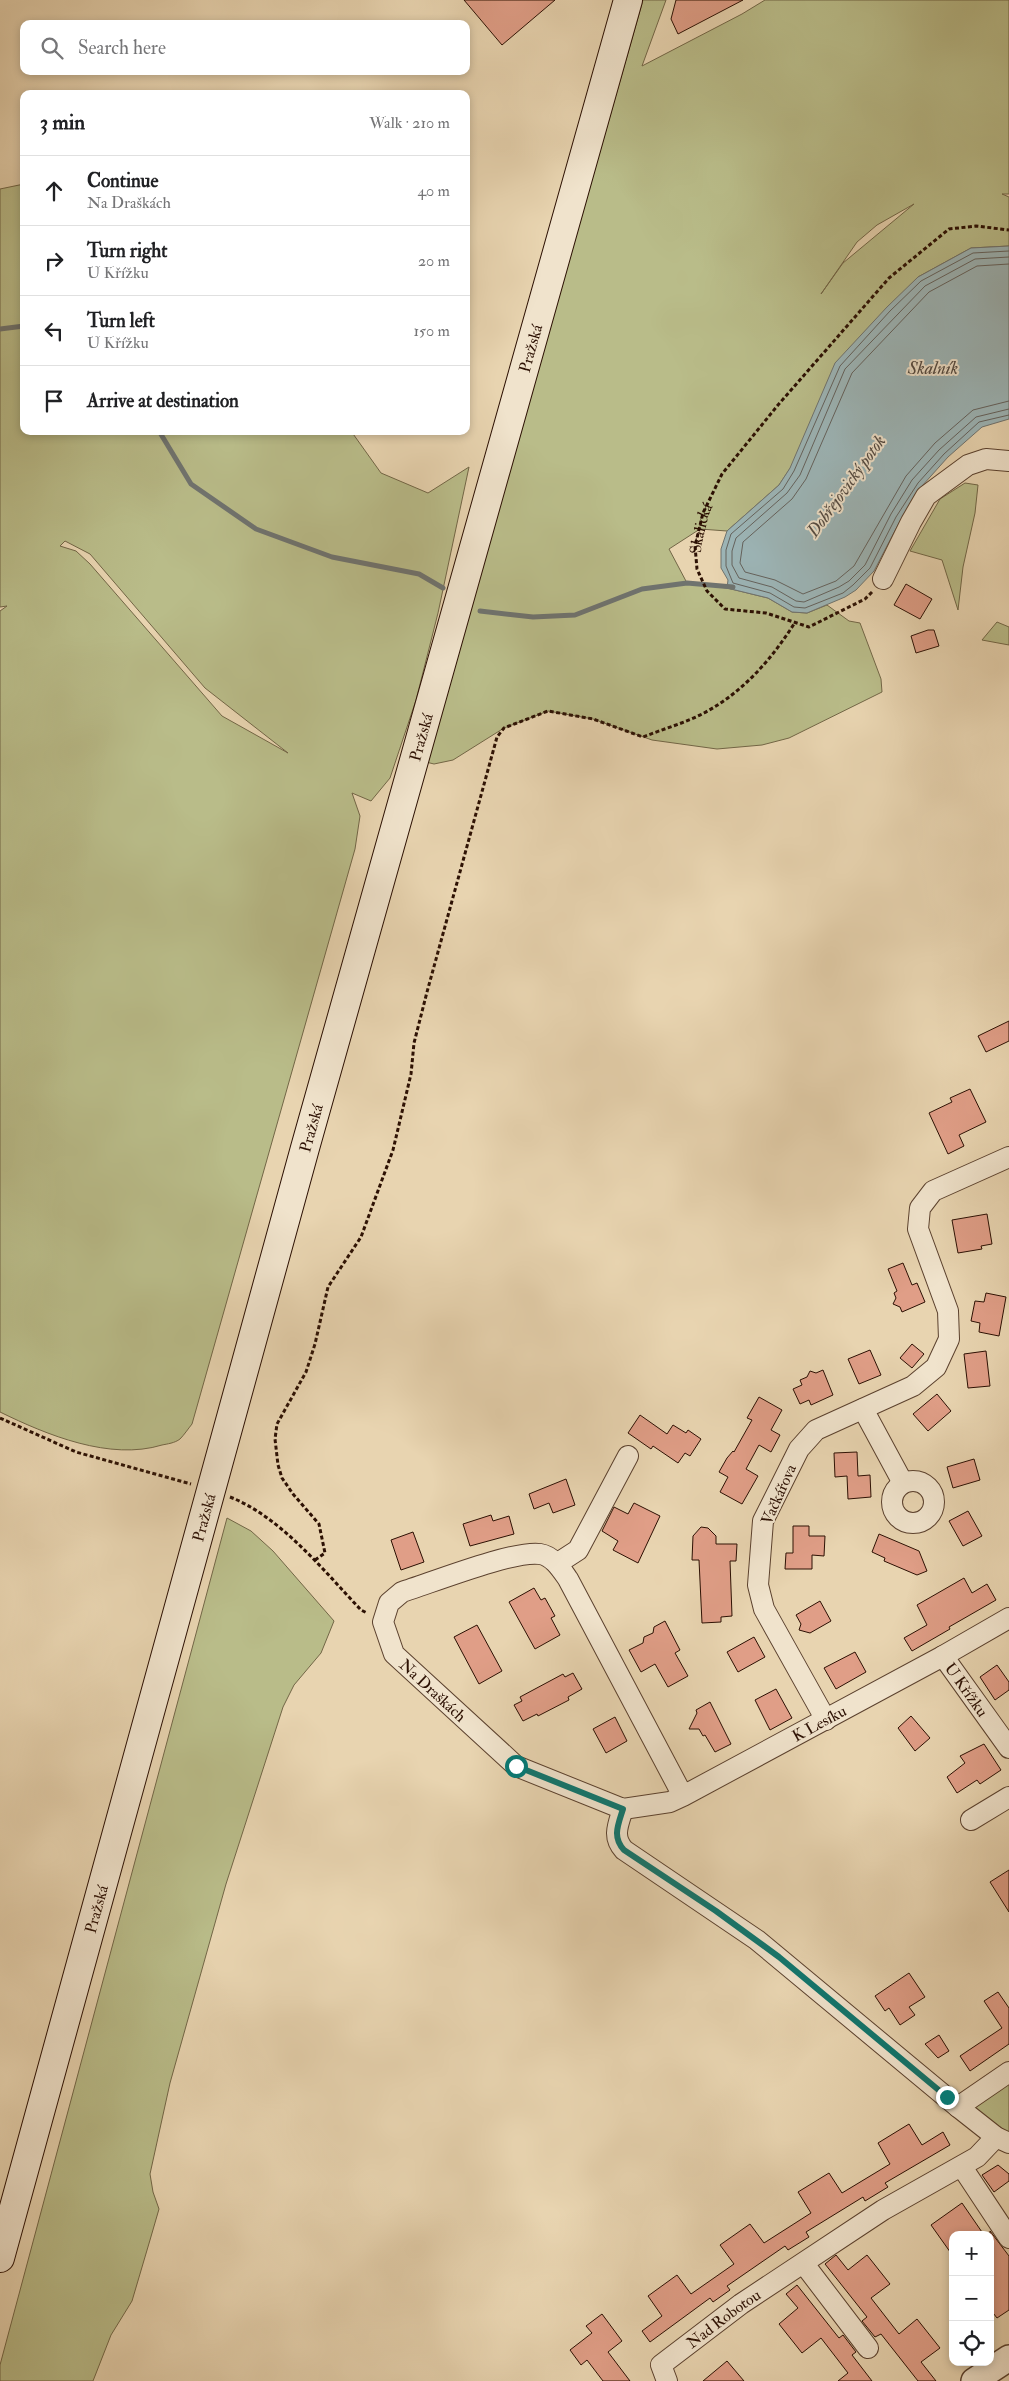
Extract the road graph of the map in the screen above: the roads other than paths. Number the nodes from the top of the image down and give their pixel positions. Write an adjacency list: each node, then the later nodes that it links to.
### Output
1 (628, 0): 22 (main road, Pražská)
2 (1009, 461): 3 (street)
3 (883, 579)
4 (1009, 1157): 5 (street, Vačkářova)
5 (863, 1409): 7 (street); 11 (street, Vačkářova)
6 (628, 1456): 8 (street)
7 (903, 1483)
8 (558, 1563): 13 (street); 15 (street, Na Draškách)
9 (1009, 1618): 10 (street, K Lesíku)
10 (943, 1656): 11 (street, K Lesíku); 12 (street, U Křížku)
11 (826, 1720): 13 (street, K Lesíku)
12 (1009, 1748)
13 (683, 1796): 15 (street, K Lesíku)
14 (1009, 1797): 16 (street)
15 (623, 1809): 18 (street)
16 (972, 1820)
17 (1009, 2072): 18 (street)
18 (958, 2107): 19 (street)
19 (1002, 2140): 20 (street, Nad Robotou)
20 (962, 2167): 21 (street); 23 (street, Nad Robotou)
21 (1009, 2238)
22 (0, 2258)
23 (804, 2264): 24 (street); 26 (street, Nad Robotou)
24 (868, 2348)
25 (1009, 2358): 27 (street)
26 (667, 2381)
27 (974, 2381)

